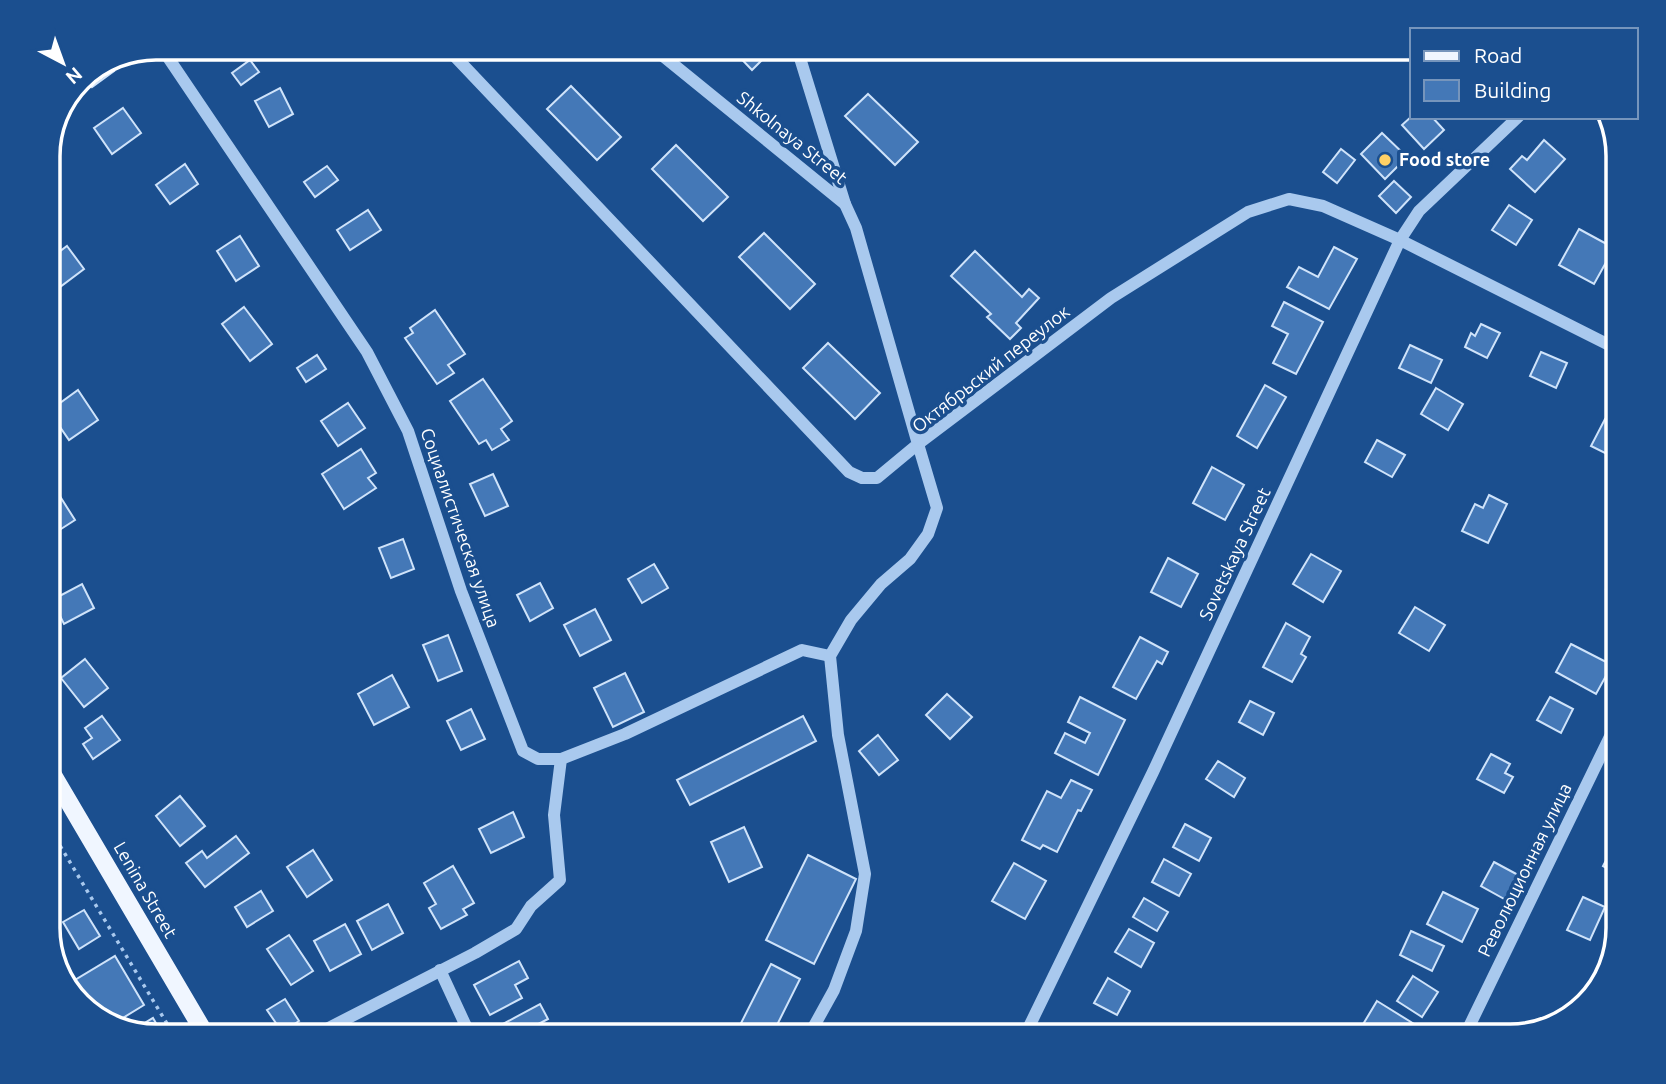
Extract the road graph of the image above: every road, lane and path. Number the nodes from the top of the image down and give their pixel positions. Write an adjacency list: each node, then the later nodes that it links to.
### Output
1 (169, 59): 12 (street, Социалистическая улица)
2 (457, 59): 9 (street)
3 (667, 59): 6 (street, Shkolnaya Street)
4 (800, 59): 6 (street)
5 (1516, 119): 7 (street, Sovetskaya Street)
6 (845, 204): 9 (street, Shkolnaya Street)
7 (1400, 240): 8 (street, Октябрьский переулок); 9 (street, Октябрьский переулок); 21 (street, Sovetskaya Street)
8 (1606, 343)
9 (918, 444): 10 (street, Октябрьский переулок)
10 (830, 656): 12 (street); 20 (street)
11 (1605, 745): 22 (street, Революционная улица)
12 (561, 759): 15 (street)
13 (60, 787): 17 (main road, Lenina Street)
14 (60, 846): 16 (path)
15 (440, 970): 18 (street); 19 (street)
16 (167, 1024)
17 (199, 1024)
18 (336, 1024)
19 (465, 1024)
20 (815, 1024)
21 (1030, 1024)
22 (1470, 1024)

